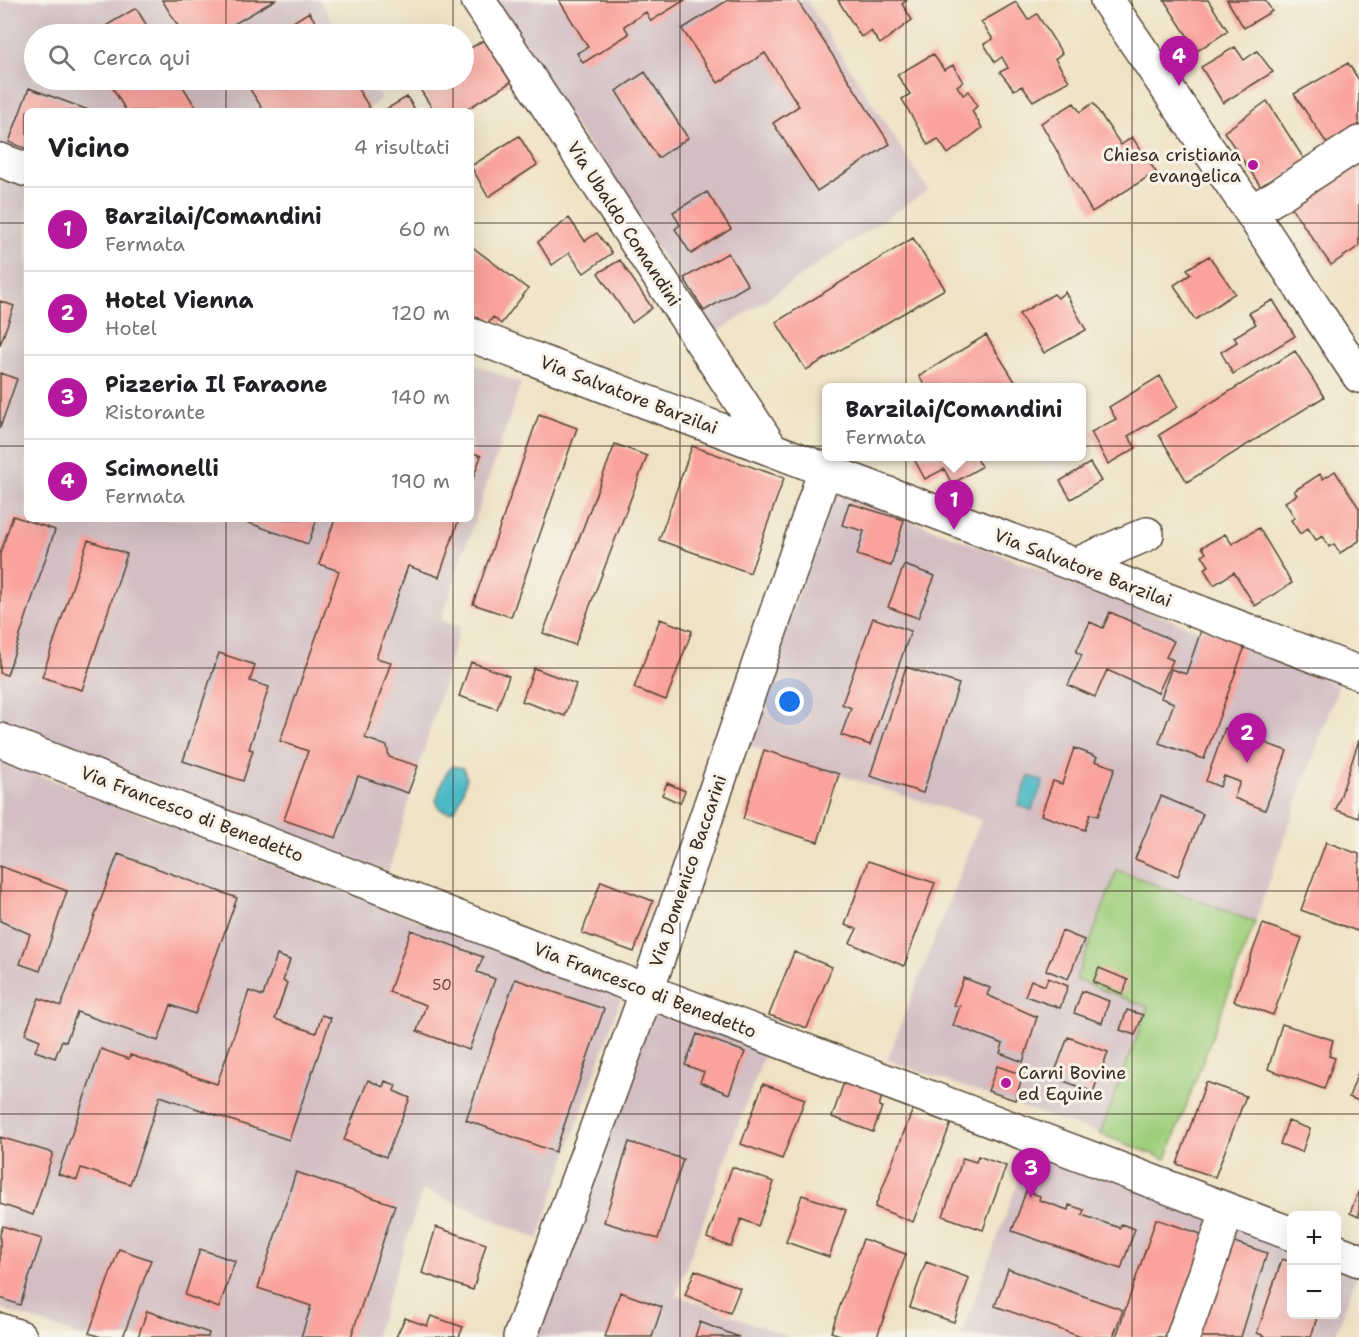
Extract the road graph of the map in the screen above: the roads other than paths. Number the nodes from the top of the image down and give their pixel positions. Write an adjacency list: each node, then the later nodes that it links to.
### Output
1 (478, 0): 9 (street, Via Ubaldo Comandini)
2 (1116, 3): 6 (street)
3 (1359, 143): 6 (street)
4 (0, 160): 5 (street)
5 (24, 169)
6 (1251, 212): 8 (street)
7 (474, 336): 9 (street, Via Salvatore Barzilai)
8 (1359, 376)
9 (771, 448): 10 (street, Via Salvatore Barzilai)
10 (825, 470): 12 (street, Via Salvatore Barzilai); 15 (street, Via Domenico Baccarini)
11 (1147, 534): 12 (street)
12 (1075, 565): 13 (street, Via Salvatore Barzilai)
13 (1359, 673)
14 (0, 740): 15 (street, Via Francesco di Benedetto)
15 (646, 991): 16 (street, Via Francesco di Benedetto); 22 (street, Via Domenico Baccarini)
16 (1228, 1210): 17 (street, Via Francesco di Benedetto); 23 (street)
17 (1287, 1232)
18 (1341, 1253): 19 (street)
19 (1359, 1260)
20 (0, 1330): 21 (street)
21 (20, 1337)
22 (520, 1337)
23 (1183, 1337)

